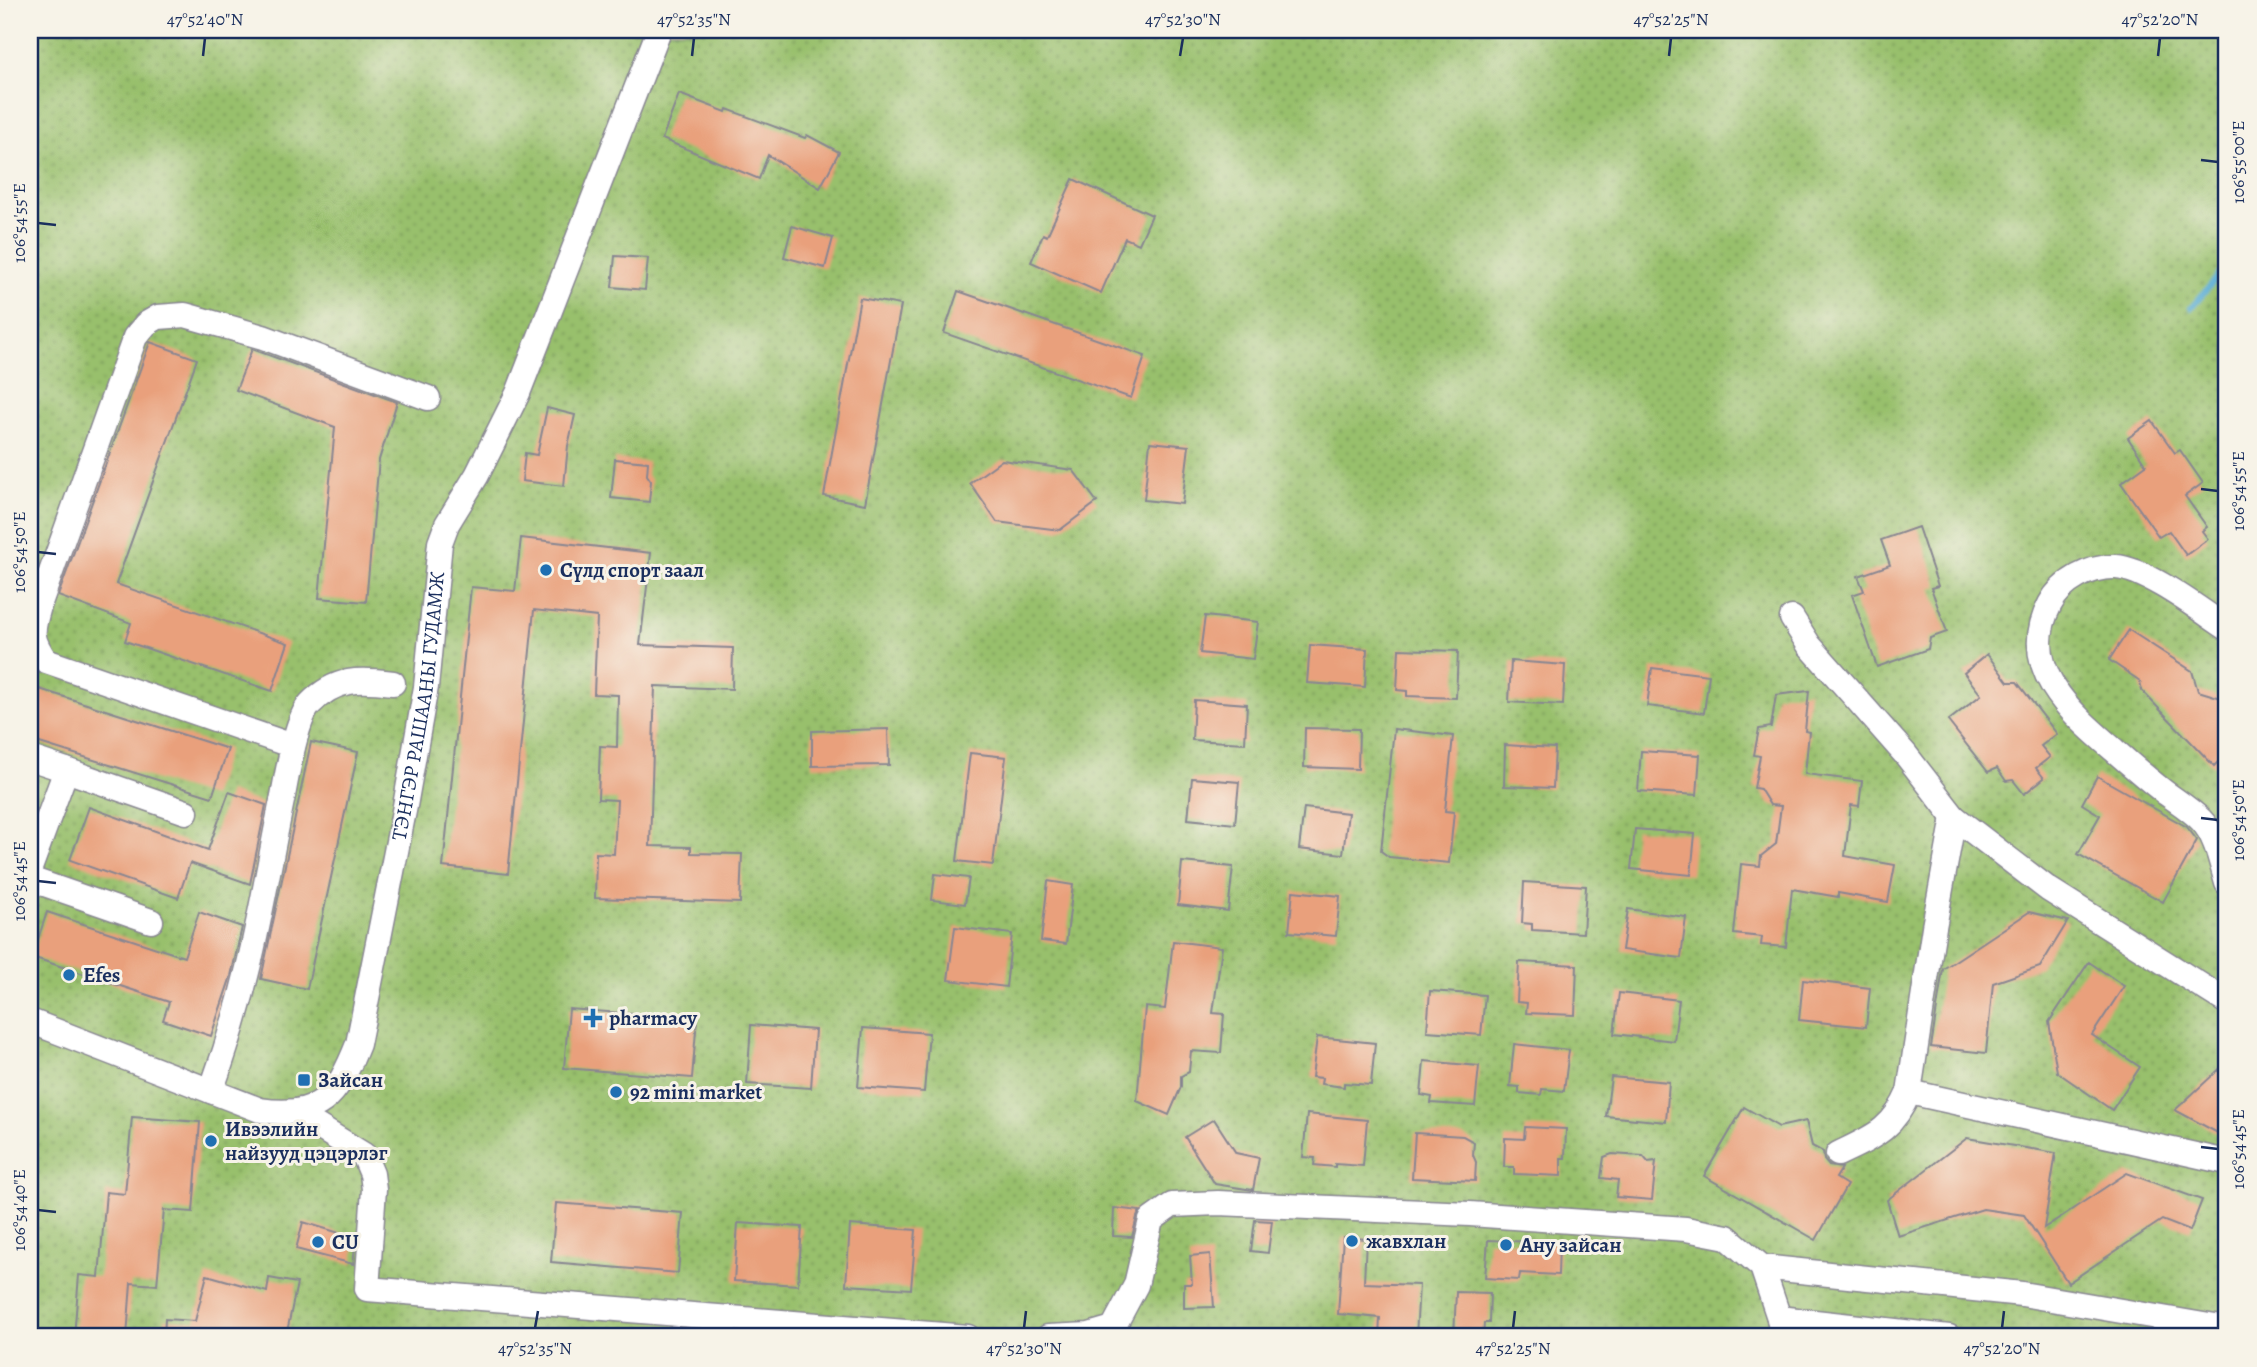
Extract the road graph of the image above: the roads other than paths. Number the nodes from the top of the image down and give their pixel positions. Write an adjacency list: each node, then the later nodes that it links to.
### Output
1 (659, 30): 19 (street, ТЭНГЭР РАШААНЫ ГУДАМЖ)
2 (428, 398): 6 (street)
3 (1792, 618): 10 (street)
4 (2227, 628): 13 (street)
5 (393, 683): 6 (street)
6 (293, 746): 17 (street)
7 (30, 758): 8 (street)
8 (66, 770): 9 (street); 11 (street)
9 (186, 812)
10 (1954, 817): 15 (street); 18 (street)
11 (30, 869)
12 (30, 879): 14 (street)
13 (2227, 883)
14 (152, 921)
15 (2227, 1002)
16 (30, 1021): 17 (street)
17 (211, 1091): 19 (street)
18 (1909, 1092): 20 (street); 21 (street)
19 (296, 1113): 26 (street)
20 (1838, 1154)
21 (2227, 1162)
22 (1762, 1267): 23 (street); 24 (street); 28 (street)
23 (1781, 1327): 25 (street)
24 (2227, 1329)
25 (1863, 1332): 29 (street)
26 (910, 1336): 27 (street)
27 (968, 1337)
28 (1048, 1337)
29 (1949, 1337)

